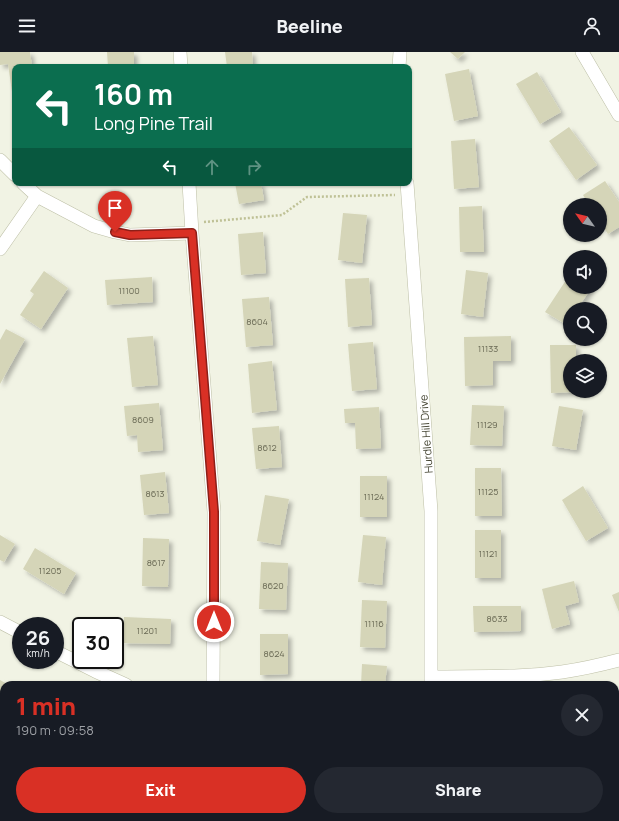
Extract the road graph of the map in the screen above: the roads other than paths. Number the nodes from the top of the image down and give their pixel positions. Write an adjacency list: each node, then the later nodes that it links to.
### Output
1 (180, 52): 4 (street)
2 (400, 52): 5 (street)
3 (582, 52): 6 (street)
4 (181, 64)
5 (400, 64)
6 (619, 115)
7 (0, 160): 8 (street)
8 (12, 172)
9 (26, 186): 12 (street)
10 (189, 186): 13 (street)
11 (407, 189): 21 (street, Hurdle Hill Drive)
12 (37, 196): 13 (street); 14 (street)
13 (192, 228): 20 (street)
14 (0, 249)
15 (0, 622): 16 (street)
16 (12, 628)
17 (64, 656): 19 (street)
18 (619, 660): 21 (street)
19 (116, 681)
20 (213, 681)
21 (431, 681)

